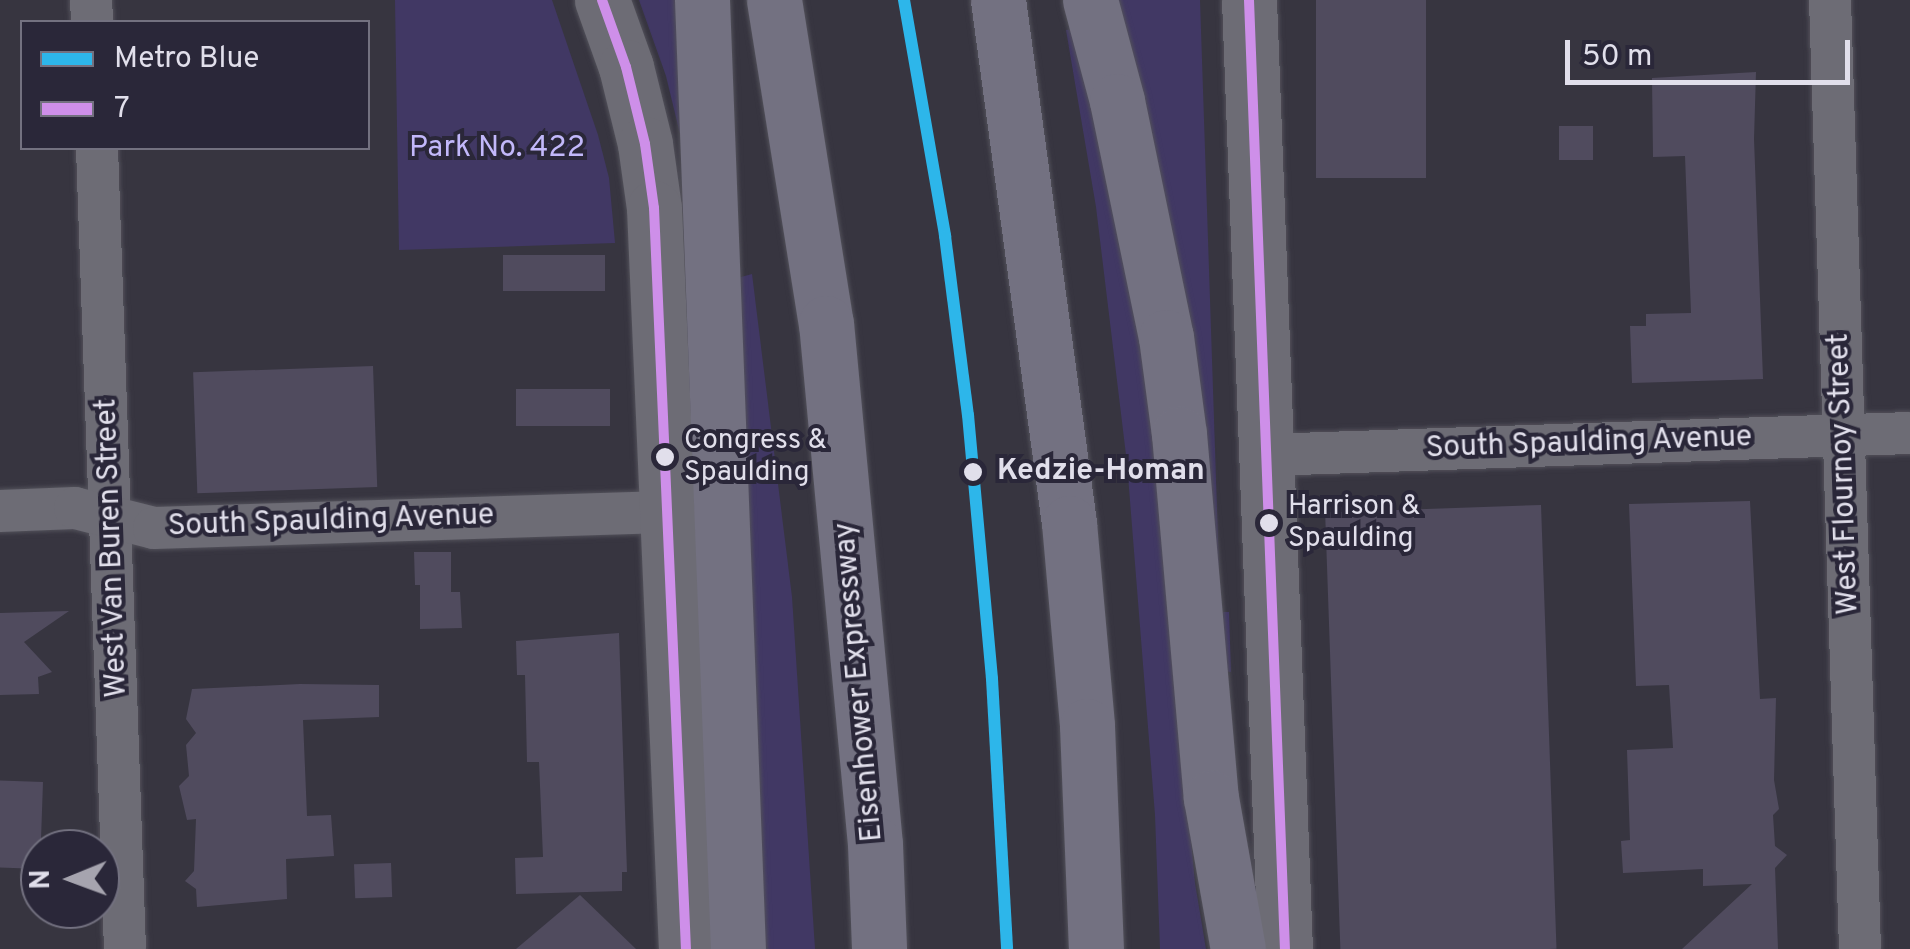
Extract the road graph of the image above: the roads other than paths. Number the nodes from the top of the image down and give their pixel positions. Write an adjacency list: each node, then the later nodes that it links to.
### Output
1 (602, 0): 13 (street)
2 (702, 0): 17 (highway)
3 (774, 0): 18 (highway, Eisenhower Expressway)
4 (998, 0): 19 (highway)
5 (1090, 0): 20 (highway)
6 (1249, 0): 11 (street)
7 (1830, 0): 10 (street, West Flournoy Street)
8 (98, 150): 14 (street, West Van Buren Street)
9 (1910, 433): 10 (street, South Spaulding Avenue)
10 (1844, 436): 11 (street, South Spaulding Avenue); 22 (street, West Flournoy Street)
11 (1267, 455): 21 (street)
12 (0, 511): 14 (street, South Spaulding Avenue)
13 (665, 512): 14 (street, South Spaulding Avenue); 16 (street)
14 (114, 517): 15 (street, West Van Buren Street)
15 (125, 949)
16 (686, 949)
17 (738, 949)
18 (879, 949)
19 (1096, 949)
20 (1238, 949)
21 (1285, 949)
22 (1860, 949)

